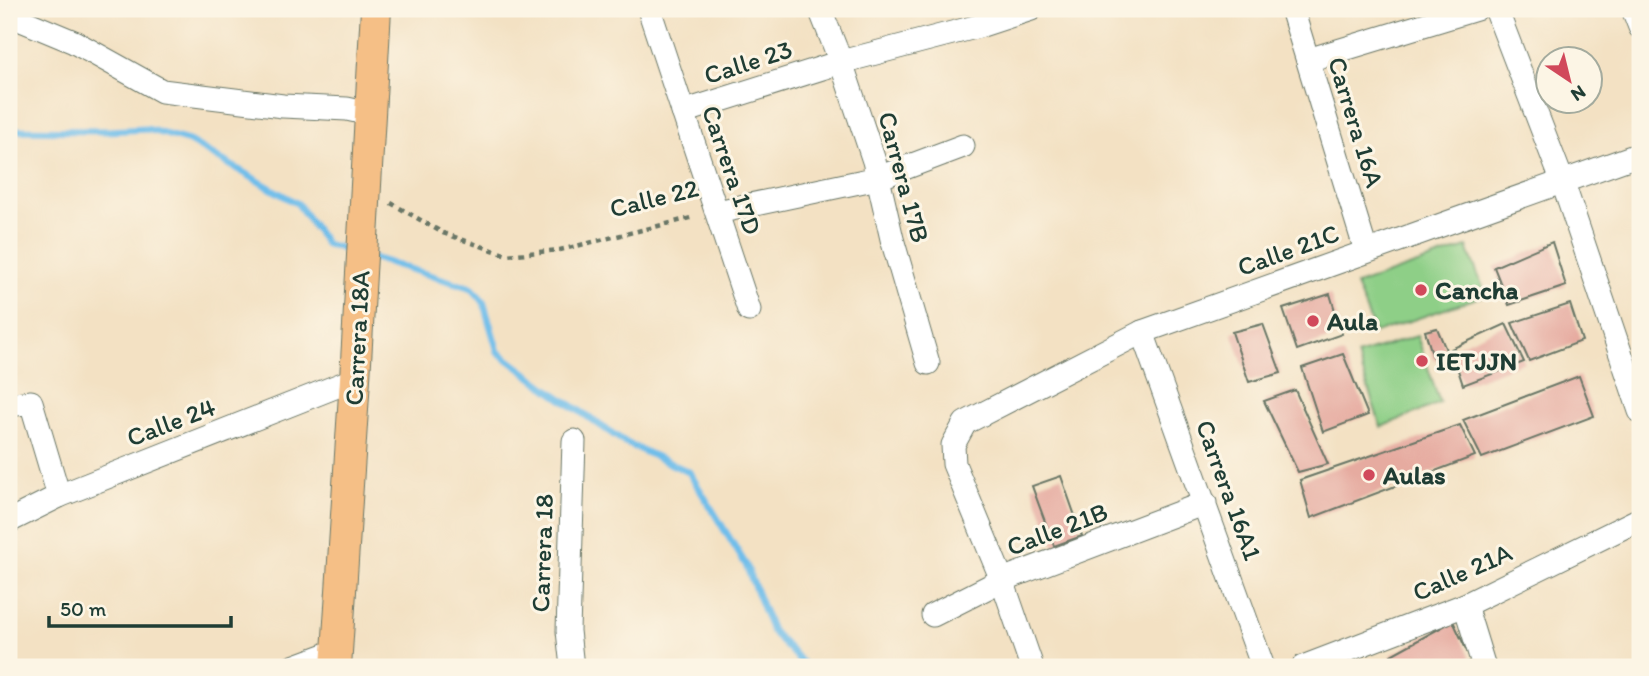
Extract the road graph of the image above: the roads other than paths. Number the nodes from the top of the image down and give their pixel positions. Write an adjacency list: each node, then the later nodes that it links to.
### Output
1 (376, 9): 15 (main road, Carrera 18A)
2 (649, 9): 14 (street, Carrera 17D)
3 (820, 9): 13 (street, Carrera 17B)
4 (1031, 9): 10 (street, Calle 23)
5 (1292, 9): 12 (street, Carrera 16A)
6 (1476, 9): 12 (street)
7 (1496, 9): 19 (street)
8 (1633, 9): 11 (street)
9 (9, 15): 15 (street)
10 (976, 18): 13 (street, Calle 23)
11 (1640, 26)
12 (1308, 60): 21 (street, Carrera 16A)
13 (841, 62): 14 (street, Calle 23); 18 (street, Carrera 17B)
14 (683, 112): 20 (street, Carrera 17D)
15 (370, 114): 25 (main road, Carrera 18A)
16 (962, 146): 18 (street, Calle 22)
17 (1640, 154): 19 (street, Calle 21C)
18 (878, 178): 20 (street, Calle 22); 24 (street, Carrera 17B)
19 (1563, 183): 21 (street, Calle 21C); 27 (street)
20 (717, 212): 22 (street, Carrera 17D)
21 (1366, 251): 23 (street, Calle 21C)
22 (750, 310)
23 (1142, 332): 30 (street, Carrera 16A1); 33 (street, Calle 21C)
24 (928, 363)
25 (355, 379): 29 (street, Calle 24); 36 (main road, Carrera 18A)
26 (20, 404): 29 (street)
27 (1640, 411)
28 (574, 441): 38 (street, Carrera 18)
29 (59, 496): 32 (street, Calle 24)
30 (1205, 503): 33 (street, Calle 21B); 40 (street, Carrera 16A1)
31 (1640, 519): 34 (street, Calle 21A)
32 (9, 521)
33 (1002, 580): 35 (street, Calle 21B); 39 (street)
34 (1465, 605): 41 (street, Calle 21A); 42 (street)
35 (933, 615)
36 (336, 659): 37 (street)
37 (293, 667)
38 (572, 667)
39 (1032, 667)
40 (1263, 667)
41 (1303, 667)
42 (1484, 667)

